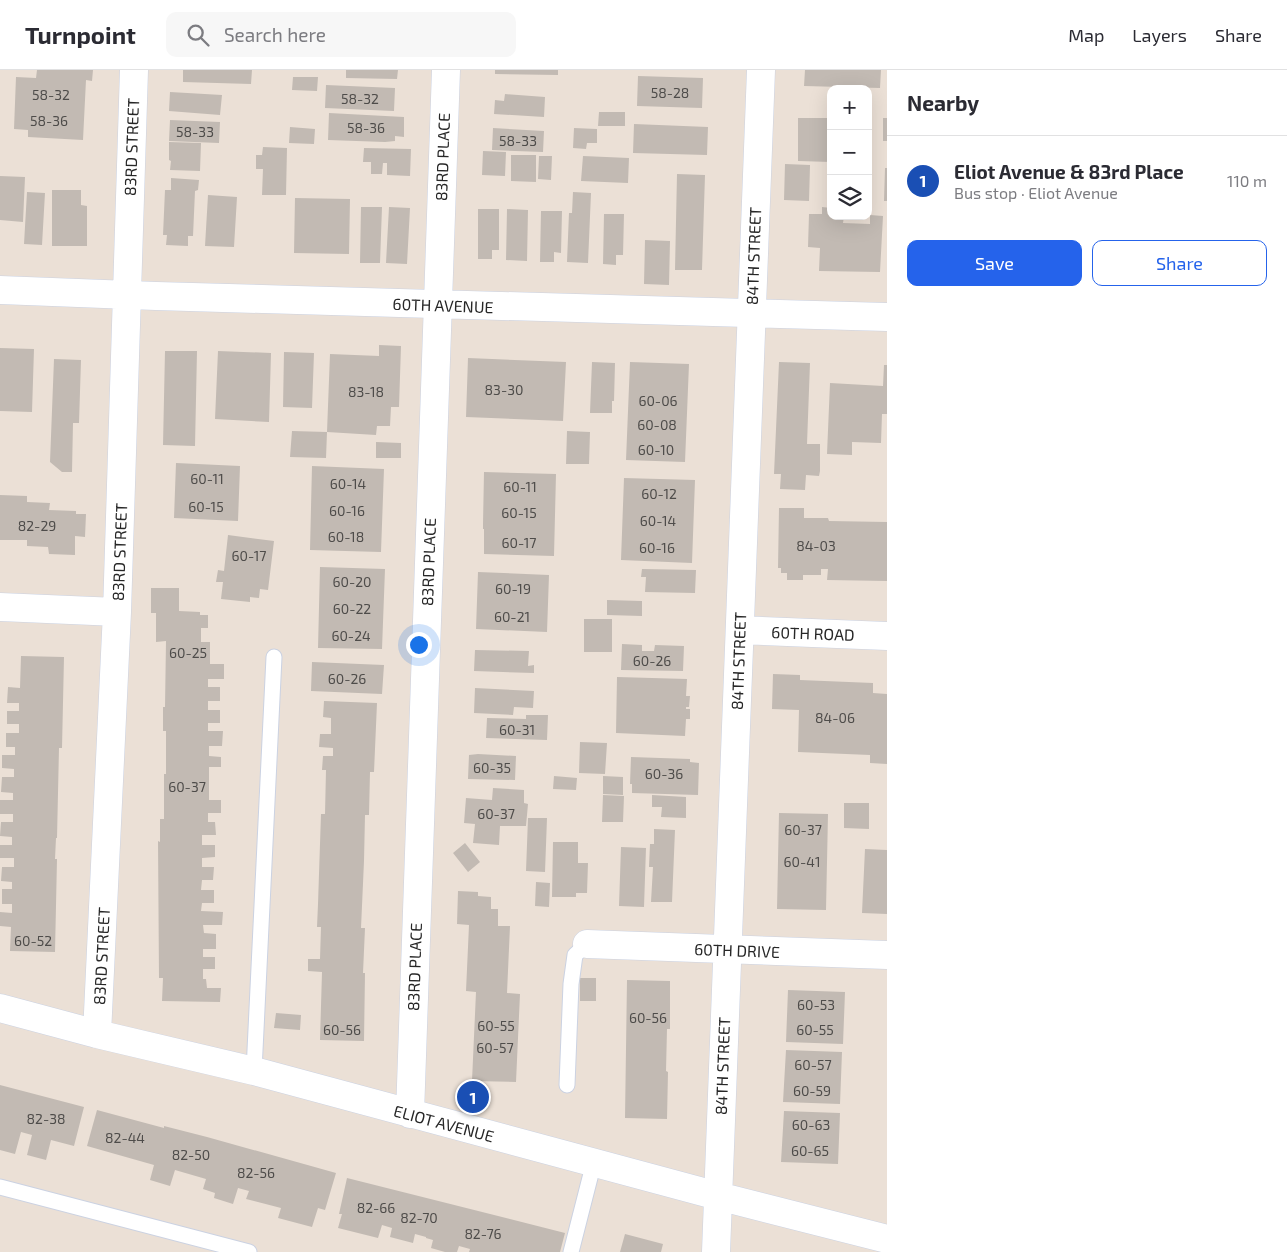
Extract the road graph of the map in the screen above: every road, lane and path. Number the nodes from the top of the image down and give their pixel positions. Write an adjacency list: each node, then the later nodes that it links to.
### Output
1 (134, 70): 5 (street, 83RD STREET)
2 (446, 70): 6 (street, 83RD PLACE)
3 (761, 70): 7 (street, 84TH STREET)
4 (0, 290): 5 (street, 60TH AVENUE)
5 (126, 295): 6 (street, 60TH AVENUE); 10 (street, 83RD STREET)
6 (437, 305): 7 (street, 60TH AVENUE); 21 (street, 83RD PLACE)
7 (751, 312): 8 (street, 60TH AVENUE); 11 (street, 84TH STREET)
8 (887, 317)
9 (0, 607): 10 (street)
10 (118, 612): 18 (street, 83RD STREET)
11 (740, 630): 12 (street, 60TH ROAD); 15 (street, 84TH STREET)
12 (887, 636)
13 (274, 657): 19 (lane)
14 (587, 944): 15 (street, 60TH DRIVE); 20 (lane)
15 (726, 950): 16 (street, 60TH DRIVE); 24 (street, 84TH STREET)
16 (887, 955)
17 (0, 1008): 18 (street, ELIOT AVENUE)
18 (97, 1034): 19 (street, ELIOT AVENUE)
19 (254, 1071): 21 (street, ELIOT AVENUE)
20 (567, 1085)
21 (410, 1114): 22 (street, ELIOT AVENUE)
22 (594, 1162): 24 (street, ELIOT AVENUE); 27 (lane)
23 (0, 1187): 26 (lane)
24 (718, 1196): 25 (street, ELIOT AVENUE); 28 (street, 84TH STREET)
25 (887, 1240)
26 (249, 1252)
27 (571, 1252)
28 (716, 1252)

